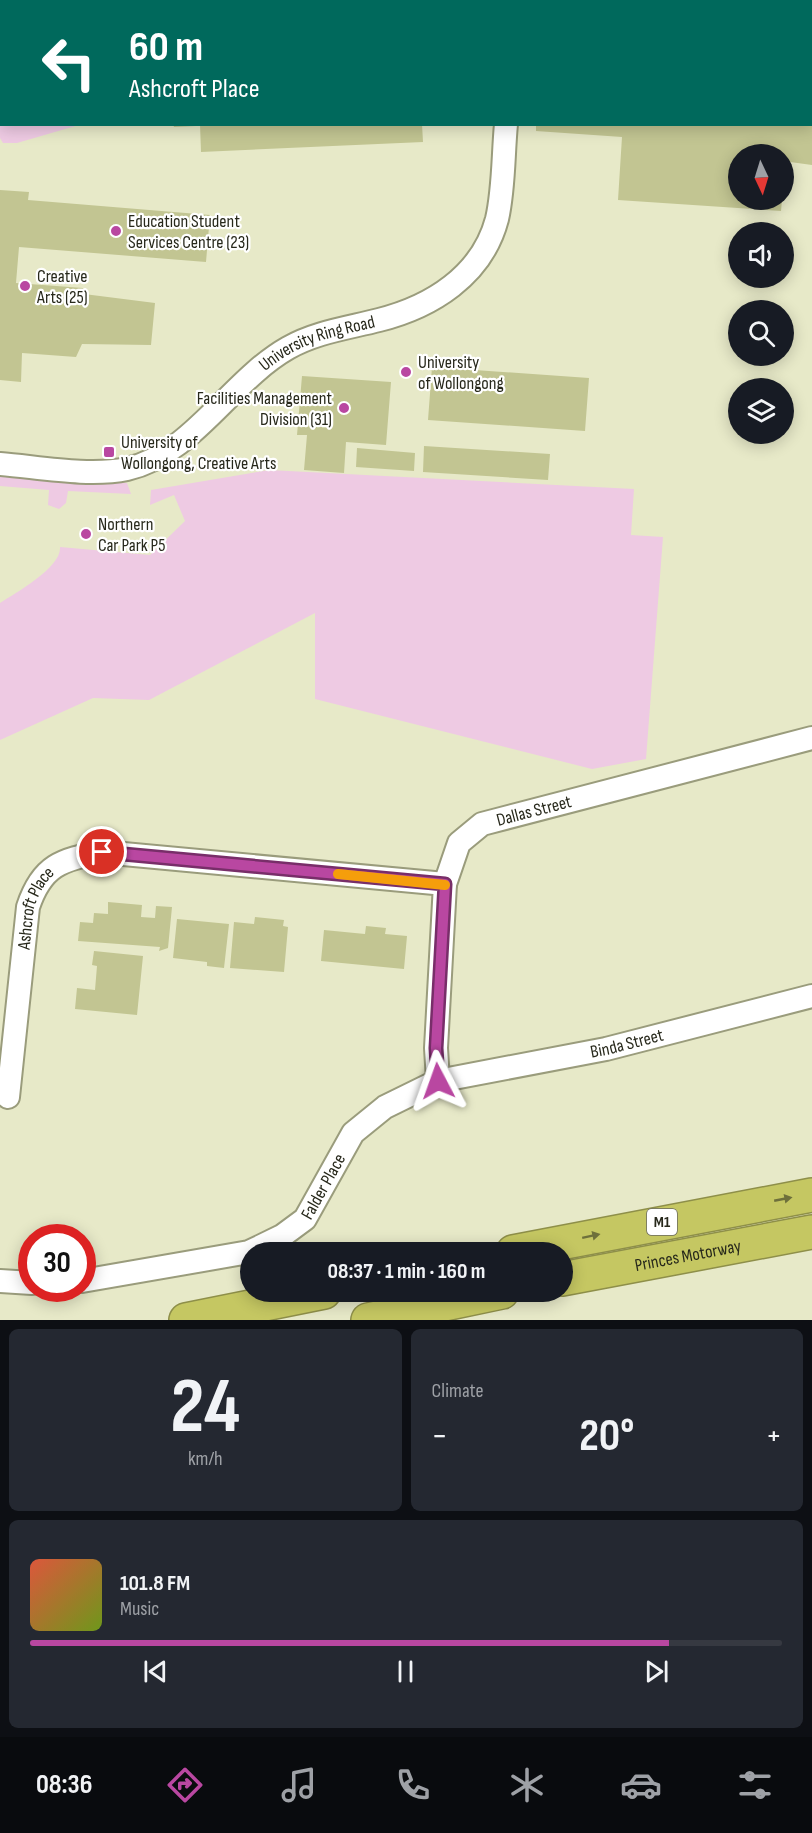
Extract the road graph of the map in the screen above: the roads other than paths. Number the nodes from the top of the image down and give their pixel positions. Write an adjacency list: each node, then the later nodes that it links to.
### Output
1 (506, 126): 2 (street, University Ring Road)
2 (0, 464)
3 (812, 738): 4 (street, Dallas Street)
4 (445, 884): 6 (street, Dallas Street); 7 (street, Ashcroft Place)
5 (812, 996): 6 (street, Binda Street)
6 (438, 1081): 12 (street, Falder Place)
7 (8, 1098)
8 (812, 1195): 10 (highway, Princes Motorway / M1, one-way to 8)
9 (812, 1232): 11 (highway, Princes Motorway / M1)
10 (565, 1242)
11 (573, 1277)
12 (96, 1279)
13 (0, 1281): 14 (street)
14 (18, 1282)
15 (275, 1302): 17 (highway)
16 (454, 1302): 18 (highway)
17 (186, 1320)
18 (368, 1320)

